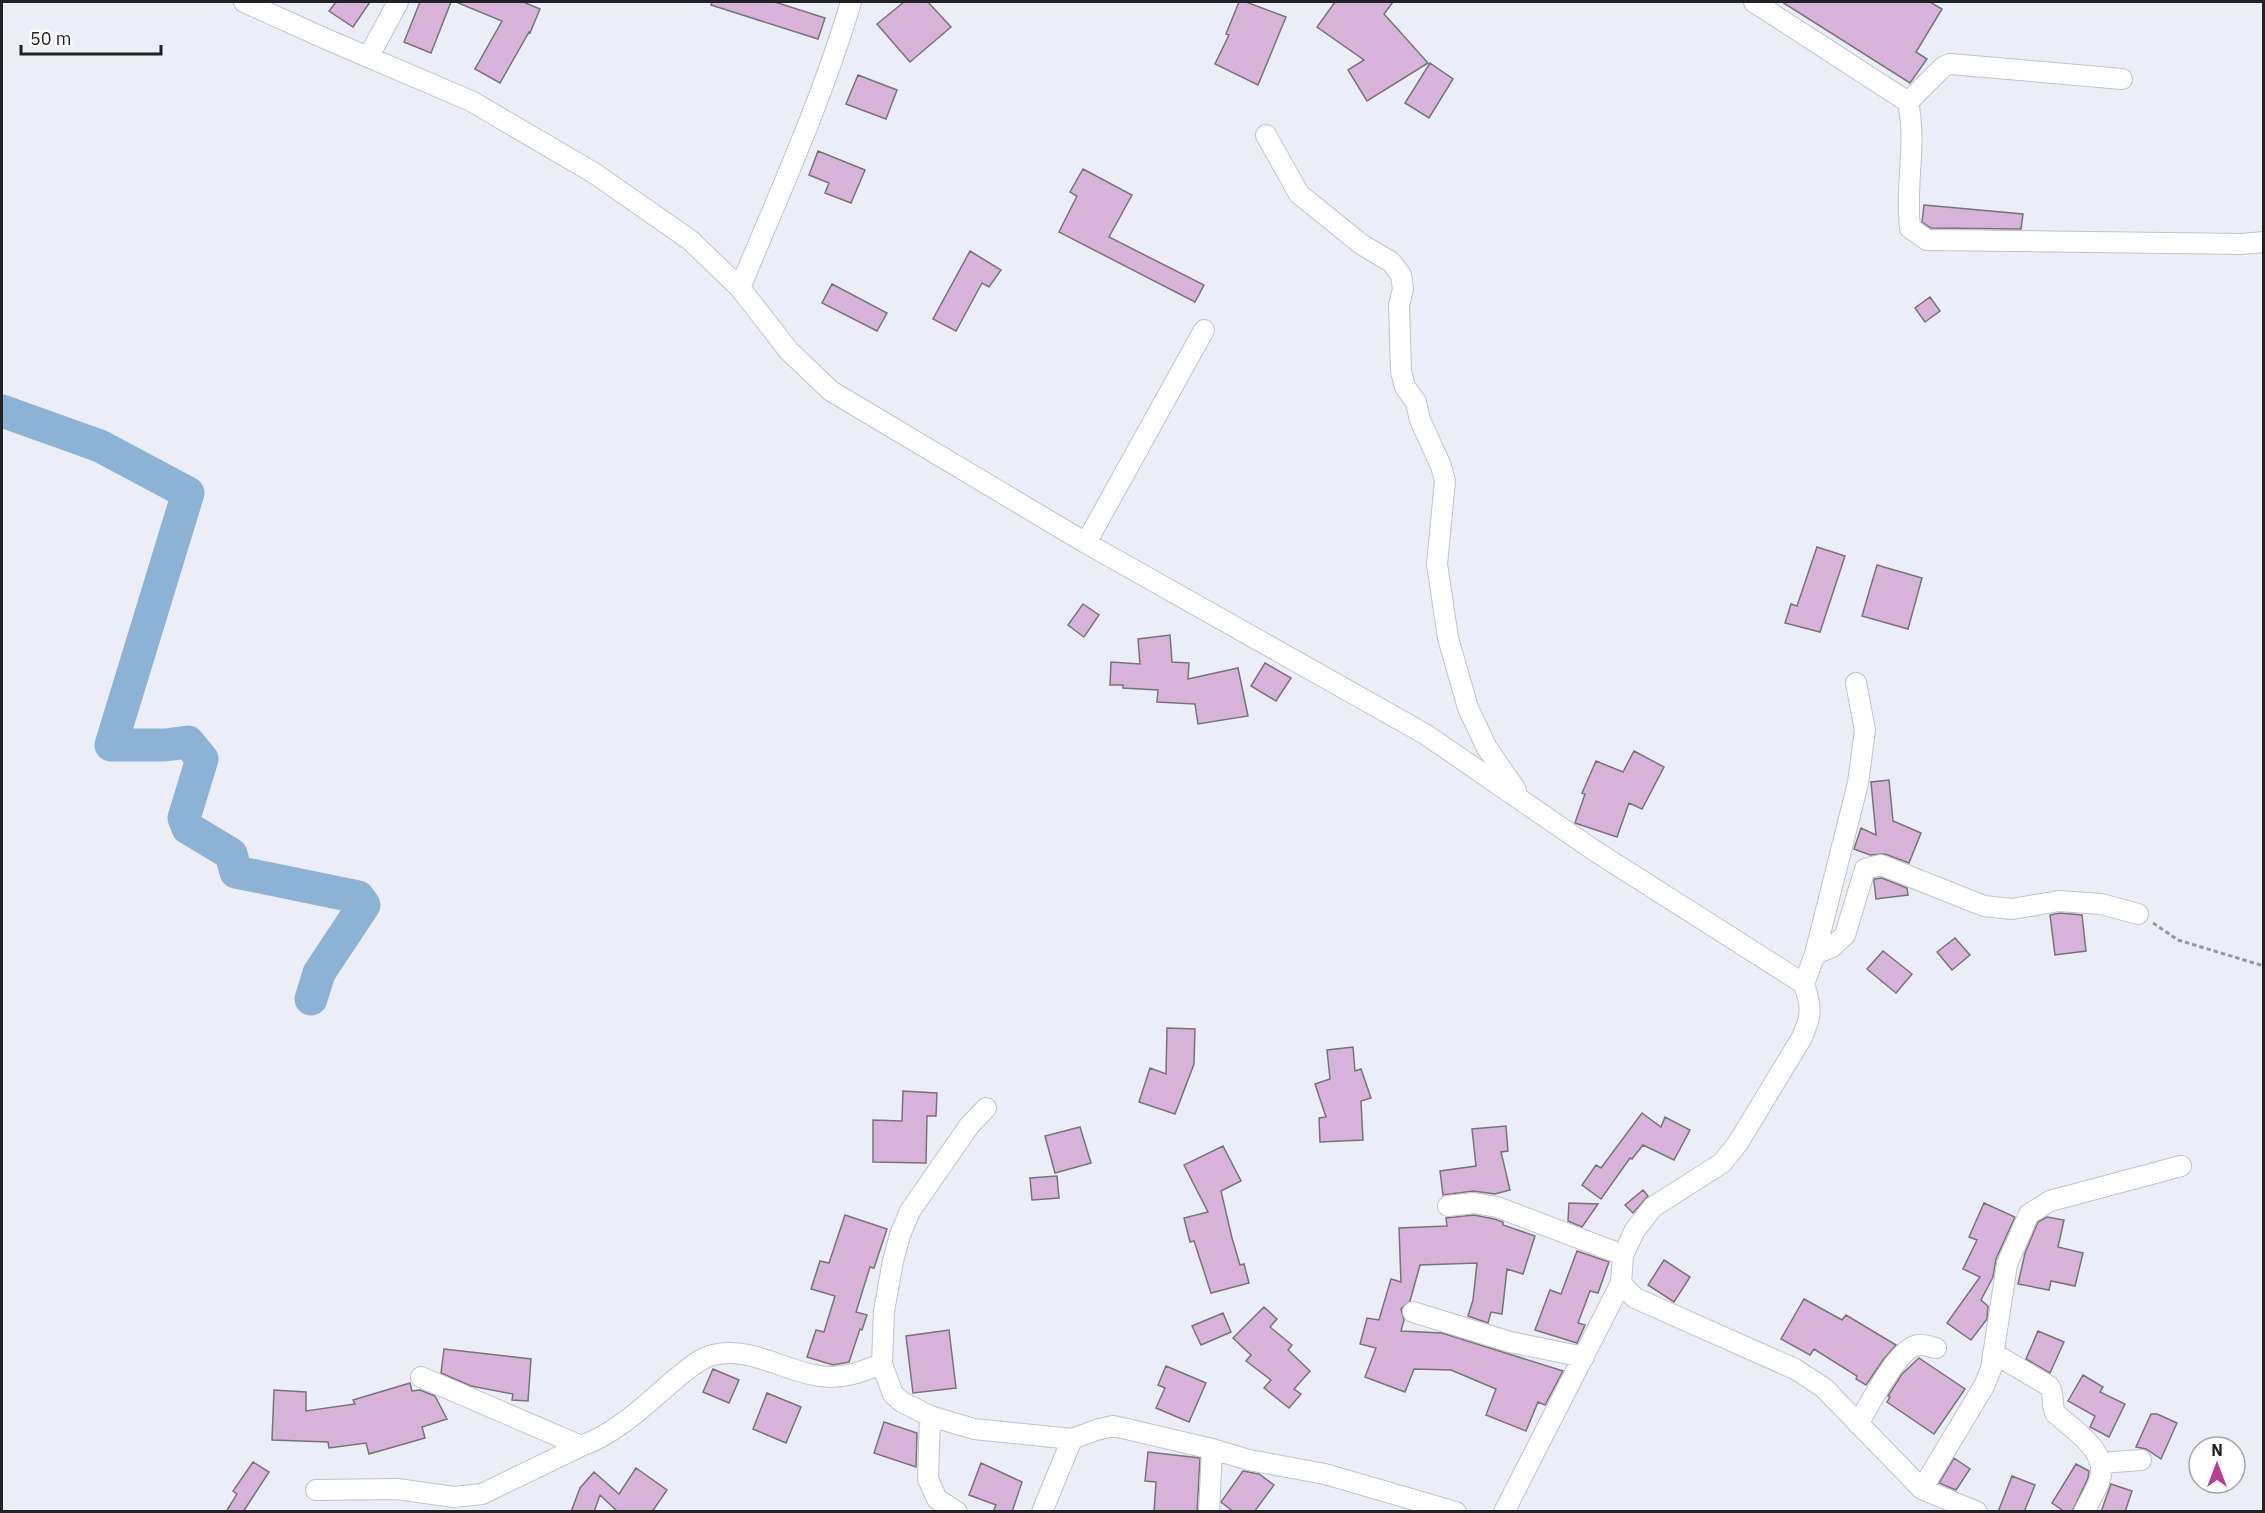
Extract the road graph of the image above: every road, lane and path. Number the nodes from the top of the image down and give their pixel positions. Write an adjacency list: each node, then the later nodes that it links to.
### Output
1 (244, 2): 5 (street)
2 (398, 2): 5 (street)
3 (851, 2): 10 (street)
4 (1754, 2): 7 (street)
5 (369, 56): 10 (street)
6 (2122, 80): 7 (street)
7 (1908, 102): 9 (street)
8 (1266, 135): 14 (street)
9 (2264, 242)
10 (740, 288): 12 (street)
11 (1203, 330): 12 (street)
12 (1086, 543): 14 (street)
13 (1856, 683): 16 (street)
14 (1522, 799): 18 (street)
15 (2139, 914): 16 (street); 17 (path)
16 (1815, 954): 18 (street)
17 (2264, 966)
18 (1804, 984): 22 (street)
19 (986, 1108): 28 (street)
20 (2181, 1166): 26 (street)
21 (1448, 1206): 22 (street)
22 (1623, 1256): 23 (street)
23 (1622, 1283): 27 (street); 31 (street)
24 (1413, 1312): 27 (street)
25 (1936, 1348): 31 (street)
26 (1993, 1353): 36 (street); 37 (street)
27 (1584, 1357): 43 (street)
28 (882, 1364): 30 (street); 33 (street)
29 (421, 1377): 33 (street)
30 (930, 1416): 32 (street); 40 (street)
31 (1858, 1424): 37 (street)
32 (1072, 1439): 34 (street); 41 (street)
33 (581, 1446): 38 (street)
34 (1212, 1449): 39 (street); 42 (street)
35 (2141, 1460): 36 (street)
36 (2101, 1463): 45 (street)
37 (1922, 1489): 44 (street)
38 (316, 1490)
39 (1453, 1511)
40 (957, 1512)
41 (1041, 1512)
42 (1209, 1512)
43 (1504, 1512)
44 (1977, 1512)
45 (2084, 1512)

